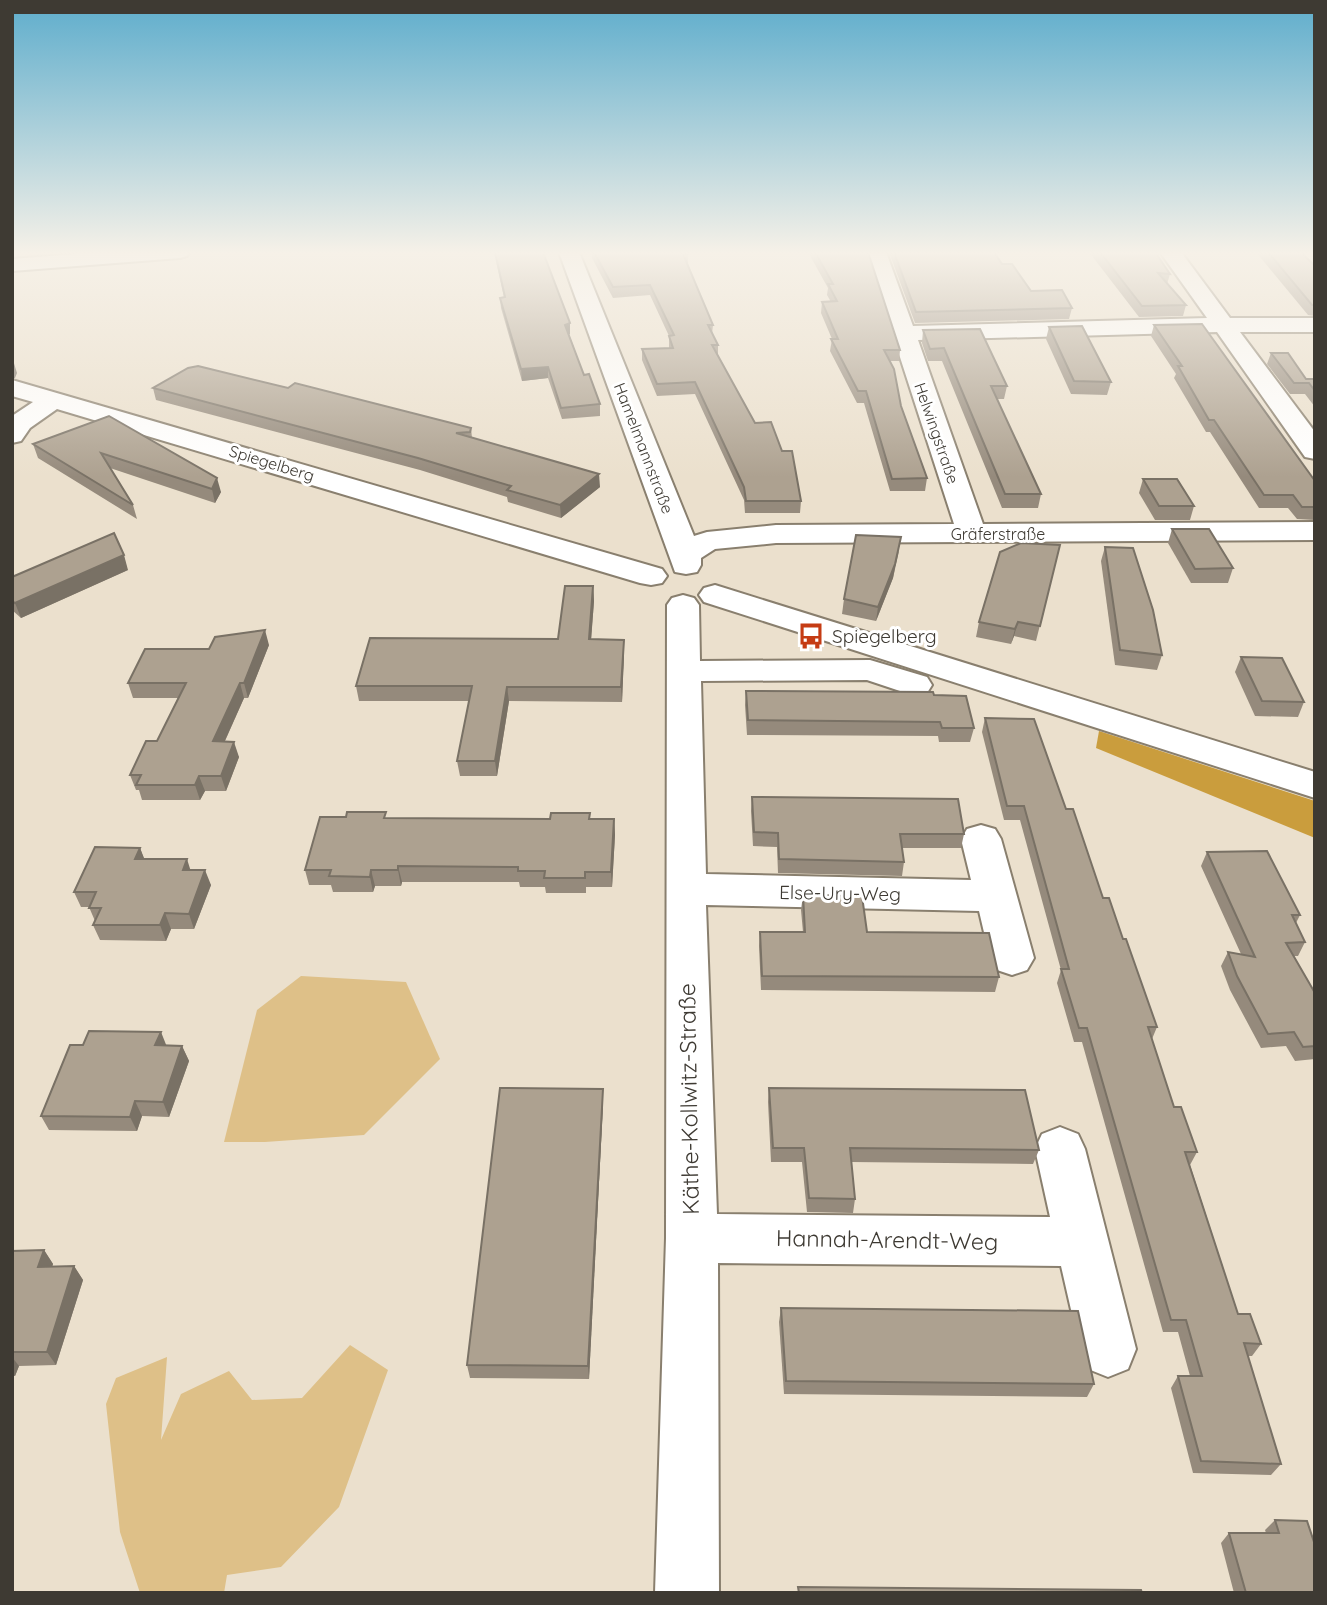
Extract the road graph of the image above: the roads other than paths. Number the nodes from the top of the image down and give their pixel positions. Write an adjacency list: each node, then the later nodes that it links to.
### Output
1 (595, 327): 12 (street, Hamelmannstraße)
2 (901, 327): 5 (street, Helwingstraße)
3 (1147, 327): 5 (street)
4 (1224, 327): 9 (street)
5 (903, 333): 11 (street, Helwingstraße)
6 (12, 388): 7 (street, Spiegelberg)
7 (55, 399): 8 (street); 12 (street, Spiegelberg)
8 (12, 435)
9 (1315, 451)
10 (1315, 531): 11 (street, Gräferstraße)
11 (972, 534): 12 (street, Gräferstraße)
12 (684, 579): 13 (street, Käthe-Kollwitz-Straße); 15 (street, Spiegelberg)
13 (685, 671): 14 (street); 17 (street, Käthe-Kollwitz-Straße)
14 (922, 687)
15 (1315, 785)
16 (981, 839): 18 (street)
17 (685, 889): 18 (street, Else-Ury-Weg); 21 (street, Käthe-Kollwitz-Straße)
18 (996, 896): 19 (street)
19 (1012, 958)
20 (1060, 1149): 22 (street)
21 (692, 1238): 22 (street, Hannah-Arendt-Weg); 24 (street, Käthe-Kollwitz-Straße)
22 (1082, 1242): 23 (street)
23 (1108, 1349)
24 (687, 1593)

